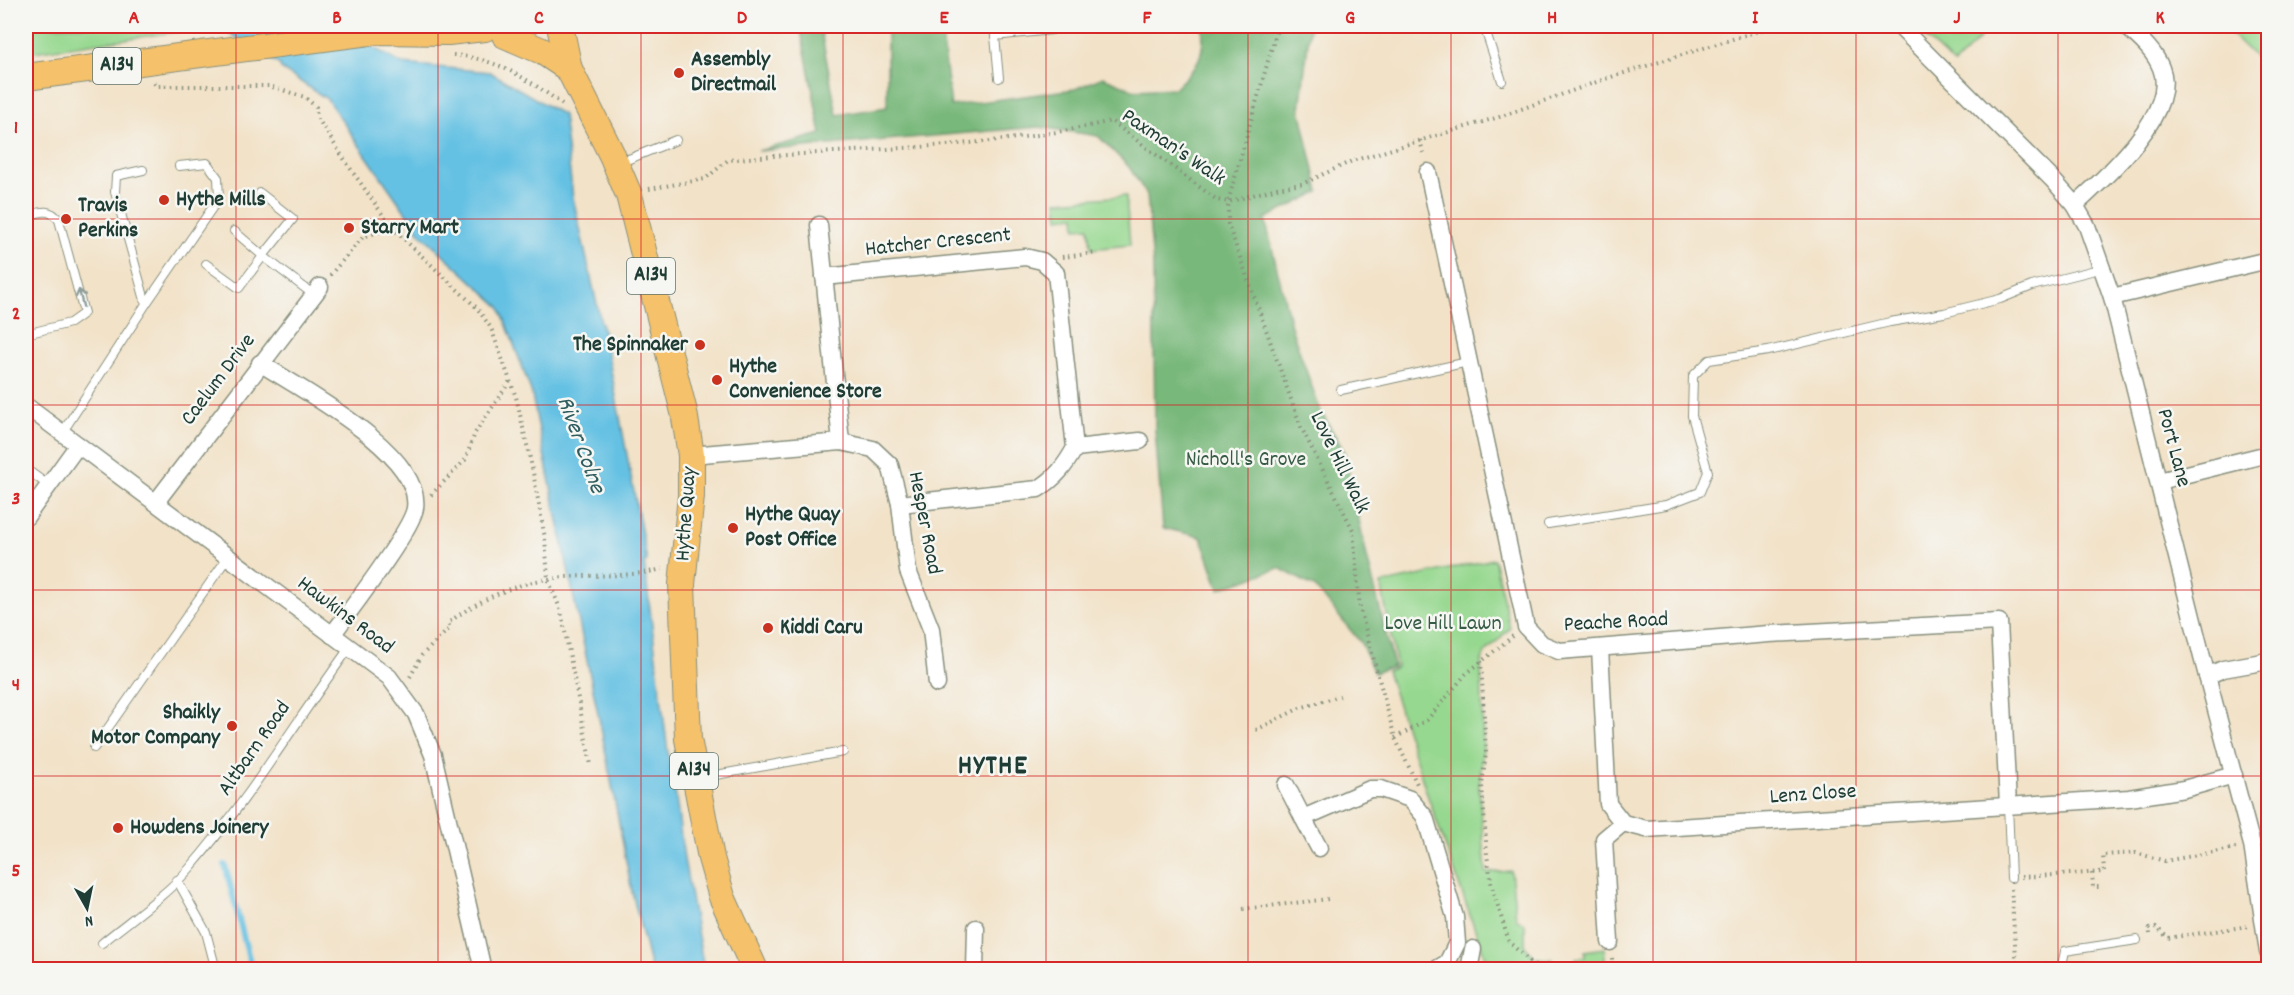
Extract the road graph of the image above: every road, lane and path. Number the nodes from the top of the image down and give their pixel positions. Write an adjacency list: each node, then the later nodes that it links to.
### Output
1 (537, 26): 11 (main road, A134)
2 (560, 26): 16 (main road, Hythe Quay / A134)
3 (994, 26): 14 (lane)
4 (1278, 26): 29 (path, Love Hill Walk)
5 (1484, 26): 20 (lane)
6 (1774, 26): 29 (path, Paxman's Walk)
7 (1899, 26): 30 (street, Port Lane)
8 (2126, 26): 30 (street)
9 (2260, 26): 13 (path)
10 (383, 28): 11 (main road, A134); 17 (main road, A134)
11 (490, 29): 16 (main road, Hythe Quay / A134)
12 (1052, 30): 14 (lane)
13 (2268, 34)
14 (995, 36): 18 (lane)
15 (447, 55): 21 (path)
16 (569, 69): 21 (main road, Hythe Quay / A134)
17 (26, 77)
18 (999, 78)
19 (152, 80): 33 (path)
20 (1502, 81)
21 (587, 105): 23 (main road, Hythe Quay / A134)
22 (676, 140): 23 (lane)
23 (616, 164): 57 (main road, Hythe Quay / A134)
24 (179, 166): 44 (lane)
25 (143, 170): 44 (lane)
26 (1428, 172): 46 (street)
27 (643, 191): 29 (path, Paxman's Walk)
28 (260, 192): 36 (lane)
29 (1228, 202): 80 (path, Love Hill Walk)
30 (2075, 205): 40 (street, Port Lane)
31 (26, 216): 45 (lane, one-way to 31)
32 (819, 225): 41 (street)
33 (393, 228): 42 (path); 48 (path)
34 (234, 231): 36 (lane)
35 (1097, 253): 39 (path)
36 (263, 256): 38 (lane); 42 (lane)
37 (2268, 260): 43 (street)
38 (206, 264)
39 (1049, 267): 41 (street, Hatcher Crescent); 55 (street)
40 (2104, 268): 43 (street, Port Lane); 65 (lane)
41 (824, 277): 53 (street)
42 (317, 291): 47 (street, Caelum Drive)
43 (2112, 297): 59 (street, Port Lane)
44 (146, 304): 51 (lane)
45 (26, 334)
46 (1468, 362): 49 (lane); 69 (street)
47 (260, 363): 61 (street, Caelum Drive); 63 (street)
48 (510, 381): 63 (path); 68 (path)
49 (1341, 390)
50 (26, 406): 51 (street, Hawkins Road)
51 (62, 433): 54 (street, Hawkins Road)
52 (1140, 441): 55 (street)
53 (841, 442): 57 (street, Hesper Road); 62 (street, Hesper Road)
54 (78, 446): 60 (street); 61 (street, Hawkins Road)
55 (1075, 448): 62 (street)
56 (2268, 454): 59 (street)
57 (691, 455): 85 (main road, Hythe Quay / A134)
58 (26, 469): 60 (lane)
59 (2159, 481): 75 (street, Port Lane)
60 (48, 485): 64 (street)
61 (156, 502): 66 (street, Hawkins Road)
62 (900, 504): 76 (street, Hesper Road)
63 (415, 510): 70 (street)
64 (26, 517)
65 (1548, 524)
66 (228, 557): 70 (street, Hawkins Road); 81 (lane)
67 (658, 570): 68 (path)
68 (548, 579): 77 (path); 83 (path)
69 (1526, 627): 72 (street, Peache Road); 74 (path)
70 (332, 635): 71 (street, Hawkins Road)
71 (350, 647): 77 (street, Hawkins Road); 95 (lane, Altbarn Road)
72 (1600, 648): 88 (street, Peache Road); 90 (street)
73 (2268, 661): 75 (street)
74 (1481, 662): 80 (path); 113 (path)
75 (2207, 675): 84 (street, Port Lane)
76 (937, 684)
77 (401, 694): 108 (street, Hawkins Road)
78 (1340, 696): 79 (path)
79 (1256, 730)
80 (1395, 738): 87 (path, Love Hill Walk)
81 (94, 748)
82 (843, 752): 85 (lane)
83 (591, 765)
84 (2234, 775): 88 (street, Lenz Close); 91 (street, Port Lane)
85 (695, 779): 109 (main road, Hythe Quay / A134)
86 (1286, 786): 89 (street)
87 (1420, 790)
88 (2008, 805): 90 (street, Lenz Close); 94 (lane)
89 (1303, 819): 92 (street); 111 (street)
90 (1623, 823): 103 (street)
91 (2252, 845): 93 (path); 99 (street, Port Lane)
92 (1319, 848)
93 (2092, 873): 94 (path); 96 (path)
94 (2011, 878): 114 (path)
95 (177, 880): 104 (lane, Altbarn Road); 107 (lane)
96 (2101, 886)
97 (1329, 899): 98 (path)
98 (1243, 909)
99 (2265, 924): 101 (path); 106 (street, Port Lane)
100 (976, 928): 110 (street)
101 (2149, 928)
102 (2137, 940): 115 (lane)
103 (1610, 942)
104 (102, 944)
105 (1473, 950): 112 (street)
106 (2268, 952)
107 (216, 969)
108 (483, 969)
109 (755, 969)
110 (975, 969)
111 (1435, 969)
112 (1469, 969)
113 (1539, 969)
114 (2017, 969)
115 (2061, 969)

